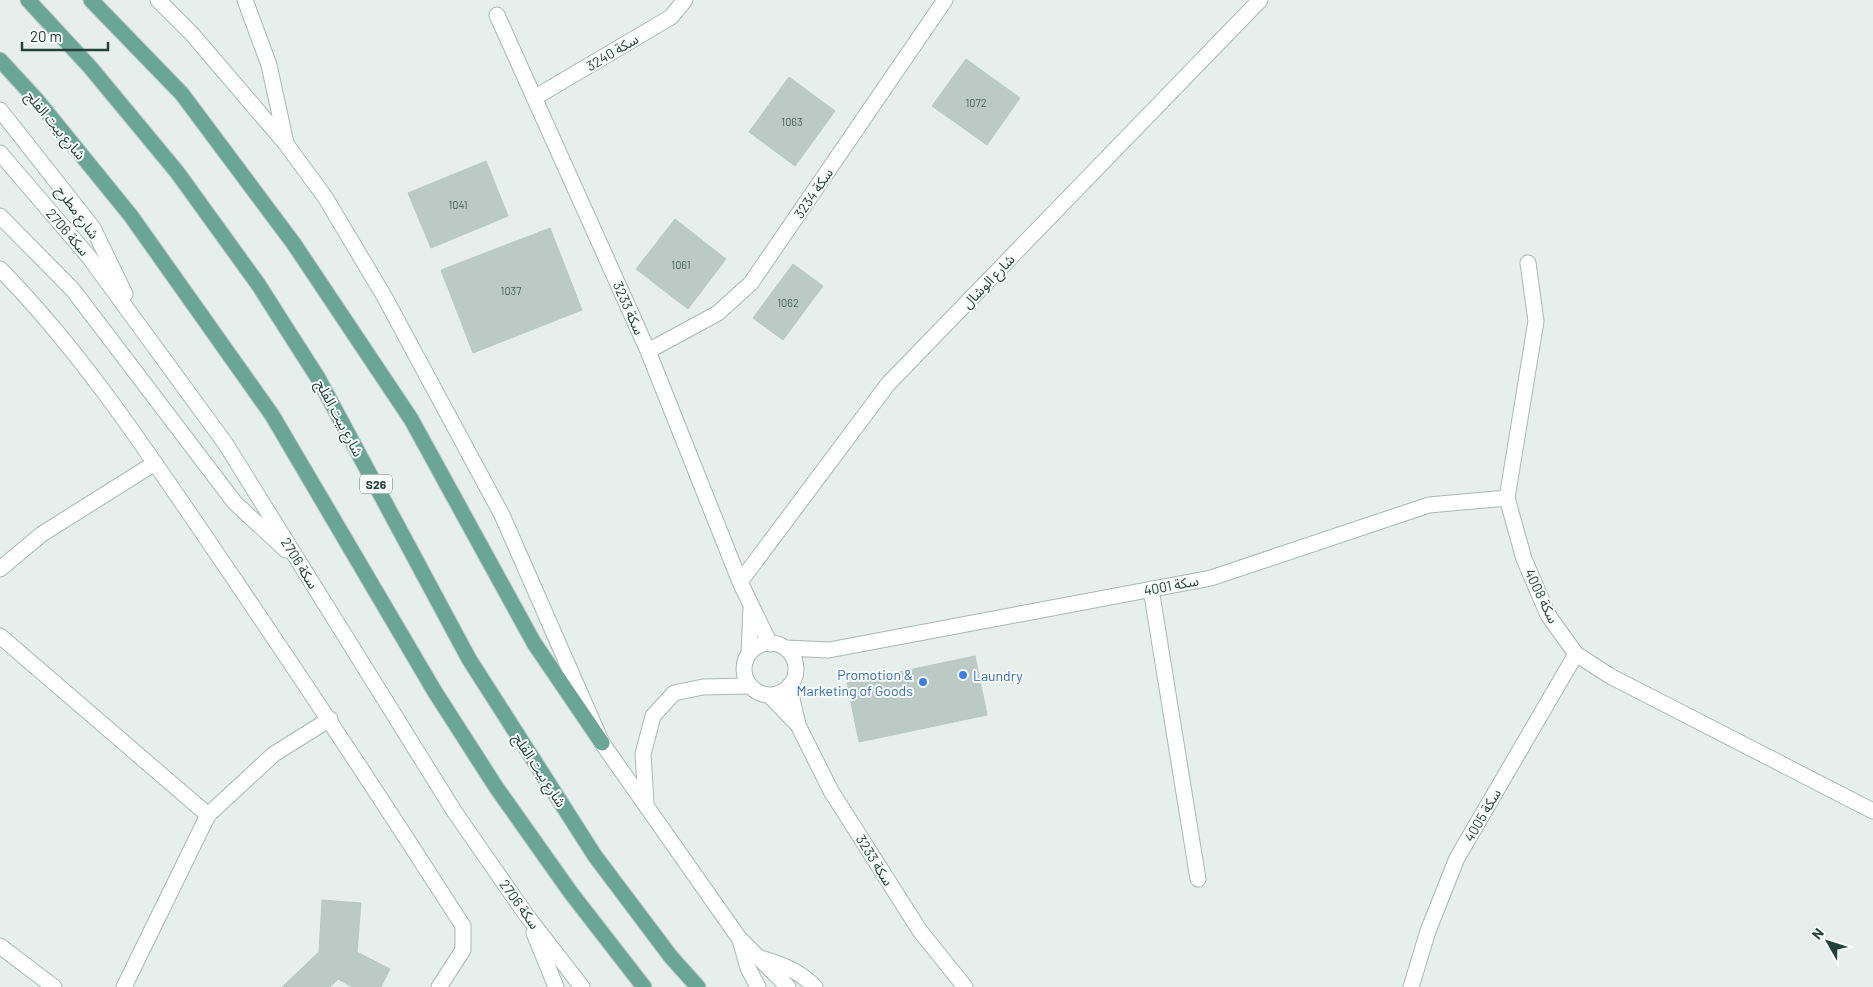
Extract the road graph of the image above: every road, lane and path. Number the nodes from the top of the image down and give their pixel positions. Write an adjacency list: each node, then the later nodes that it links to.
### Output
1 (28, 0): 53 (main road, شارع بيت الفلج / S26)
2 (91, 0): 38 (main road)
3 (158, 0): 12 (street)
4 (245, 0): 12 (street)
5 (685, 0): 10 (street, سكة 3240)
6 (945, 0): 18 (street, سكة 3234)
7 (1260, 0): 23 (street, شارع الوشال)
8 (497, 15): 10 (street, سكة 3233)
9 (0, 60): 52 (main road, شارع بيت الفلج)
10 (534, 98): 18 (street, سكة 3233)
11 (0, 110): 17 (street, شارع مطرح)
12 (286, 144): 38 (street)
13 (0, 153): 17 (street, سكة 2706)
14 (0, 216): 21 (street)
15 (1528, 263): 20 (street, سكة 4008)
16 (0, 269): 19 (street)
17 (140, 324): 21 (street, سكة 2706)
18 (648, 351): 23 (street, سكة 3233)
19 (155, 463): 22 (street); 36 (street)
20 (1506, 498): 24 (street, سكة 4001); 31 (street, سكة 4008)
21 (301, 564): 43 (street, سكة 2706)
22 (0, 569)
23 (740, 582): 25 (street, سكة 3233)
24 (1152, 589): 29 (street, سكة 4001); 42 (street)
25 (751, 606): 27 (street, سكة 3233); 30 (street, سكة 3233)
26 (0, 636): 41 (street)
27 (770, 644): 28 (street); 30 (street)
28 (785, 648): 29 (street, سكة 4001); 32 (street)
29 (829, 650): 32 (street, سكة 4001)
30 (749, 654): 33 (street)
31 (1576, 654): 40 (street, سكة 4008); 58 (street, سكة 4005)
32 (796, 668): 34 (street)
33 (750, 686): 35 (street); 39 (street)
34 (790, 686): 35 (street); 37 (street, سكة 3233)
35 (769, 696): 37 (street, سكة 3233)
36 (330, 719): 41 (street); 49 (street)
37 (798, 725): 57 (street, سكة 3233)
38 (602, 743): 39 (street)
39 (646, 803): 44 (street)
40 (1873, 811)
41 (208, 815): 48 (street)
42 (1198, 879)
43 (528, 916): 50 (street); 51 (street, سكة 2706)
44 (739, 938): 46 (street); 54 (street)
45 (0, 946): 47 (street)
46 (758, 957): 55 (street); 56 (street)
47 (54, 987)
48 (124, 987)
49 (439, 987)
50 (556, 987)
51 (582, 987)
52 (644, 987)
53 (698, 987)
54 (758, 987)
55 (788, 987)
56 (815, 987)
57 (965, 987)
58 (1411, 987)

